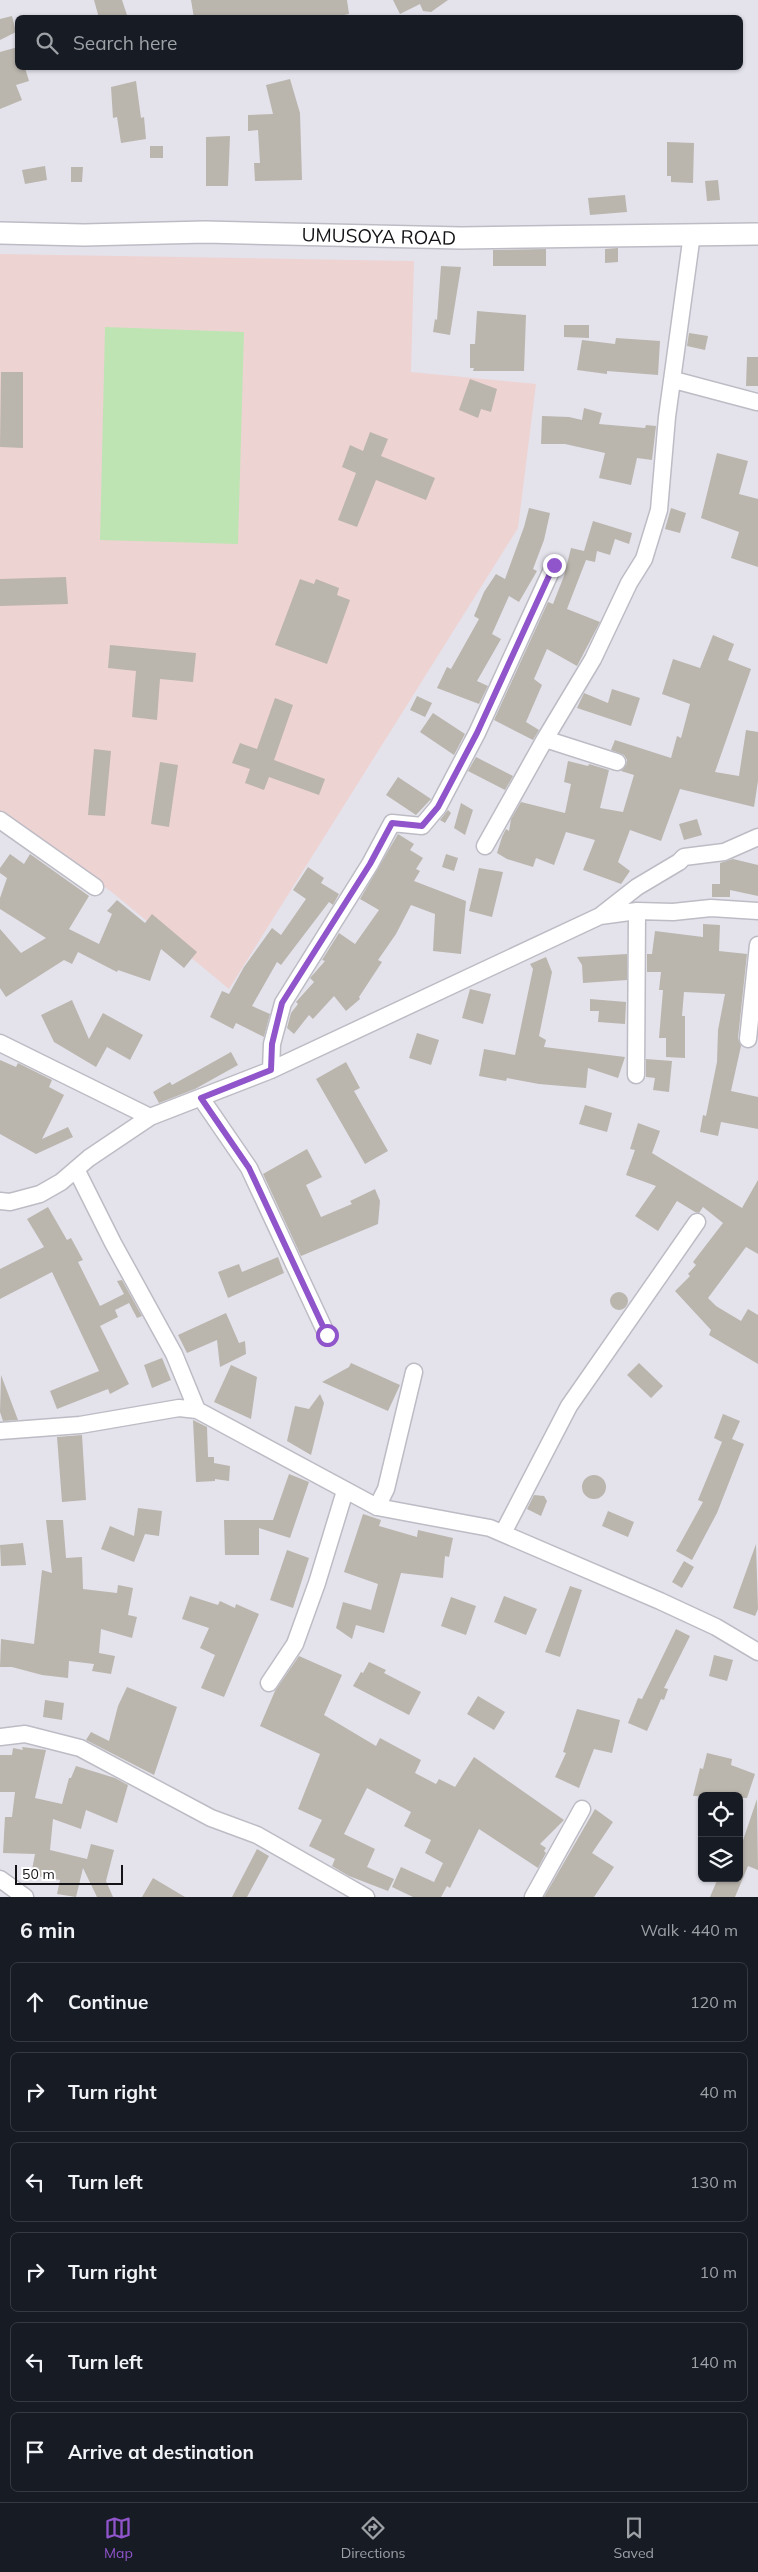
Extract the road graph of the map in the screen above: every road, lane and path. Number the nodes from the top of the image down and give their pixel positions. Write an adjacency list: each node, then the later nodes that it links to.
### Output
1 (0, 233): 2 (main road, UMUSOYA ROAD)
2 (692, 234): 3 (main road, UMUSOYA ROAD); 4 (street)
3 (758, 234)
4 (674, 380): 5 (street); 7 (street)
5 (757, 402)
6 (554, 565): 19 (street)
7 (545, 739): 8 (street); 11 (street)
8 (616, 762)
9 (0, 820): 12 (street)
10 (758, 837): 15 (street)
11 (485, 846)
12 (95, 887)
13 (637, 911): 14 (street); 15 (street); 20 (street)
14 (758, 911)
15 (600, 916): 19 (street)
16 (758, 945): 17 (street)
17 (748, 1039)
18 (0, 1043): 22 (street)
19 (271, 1070): 21 (street)
20 (636, 1075)
21 (201, 1098): 22 (street); 26 (street)
22 (150, 1118): 23 (street)
23 (76, 1169): 24 (street); 28 (street)
24 (0, 1202)
25 (696, 1222): 32 (street)
26 (327, 1335)
27 (414, 1372): 31 (street)
28 (197, 1410): 29 (street); 30 (street)
29 (0, 1431)
30 (345, 1491): 31 (street); 34 (street)
31 (377, 1507): 32 (street)
32 (503, 1533): 33 (street)
33 (758, 1652)
34 (269, 1683)
35 (0, 1737): 39 (street)
36 (582, 1809): 40 (street)
37 (0, 1879): 38 (street)
38 (22, 1896)
39 (366, 1897)
40 (533, 1897)

